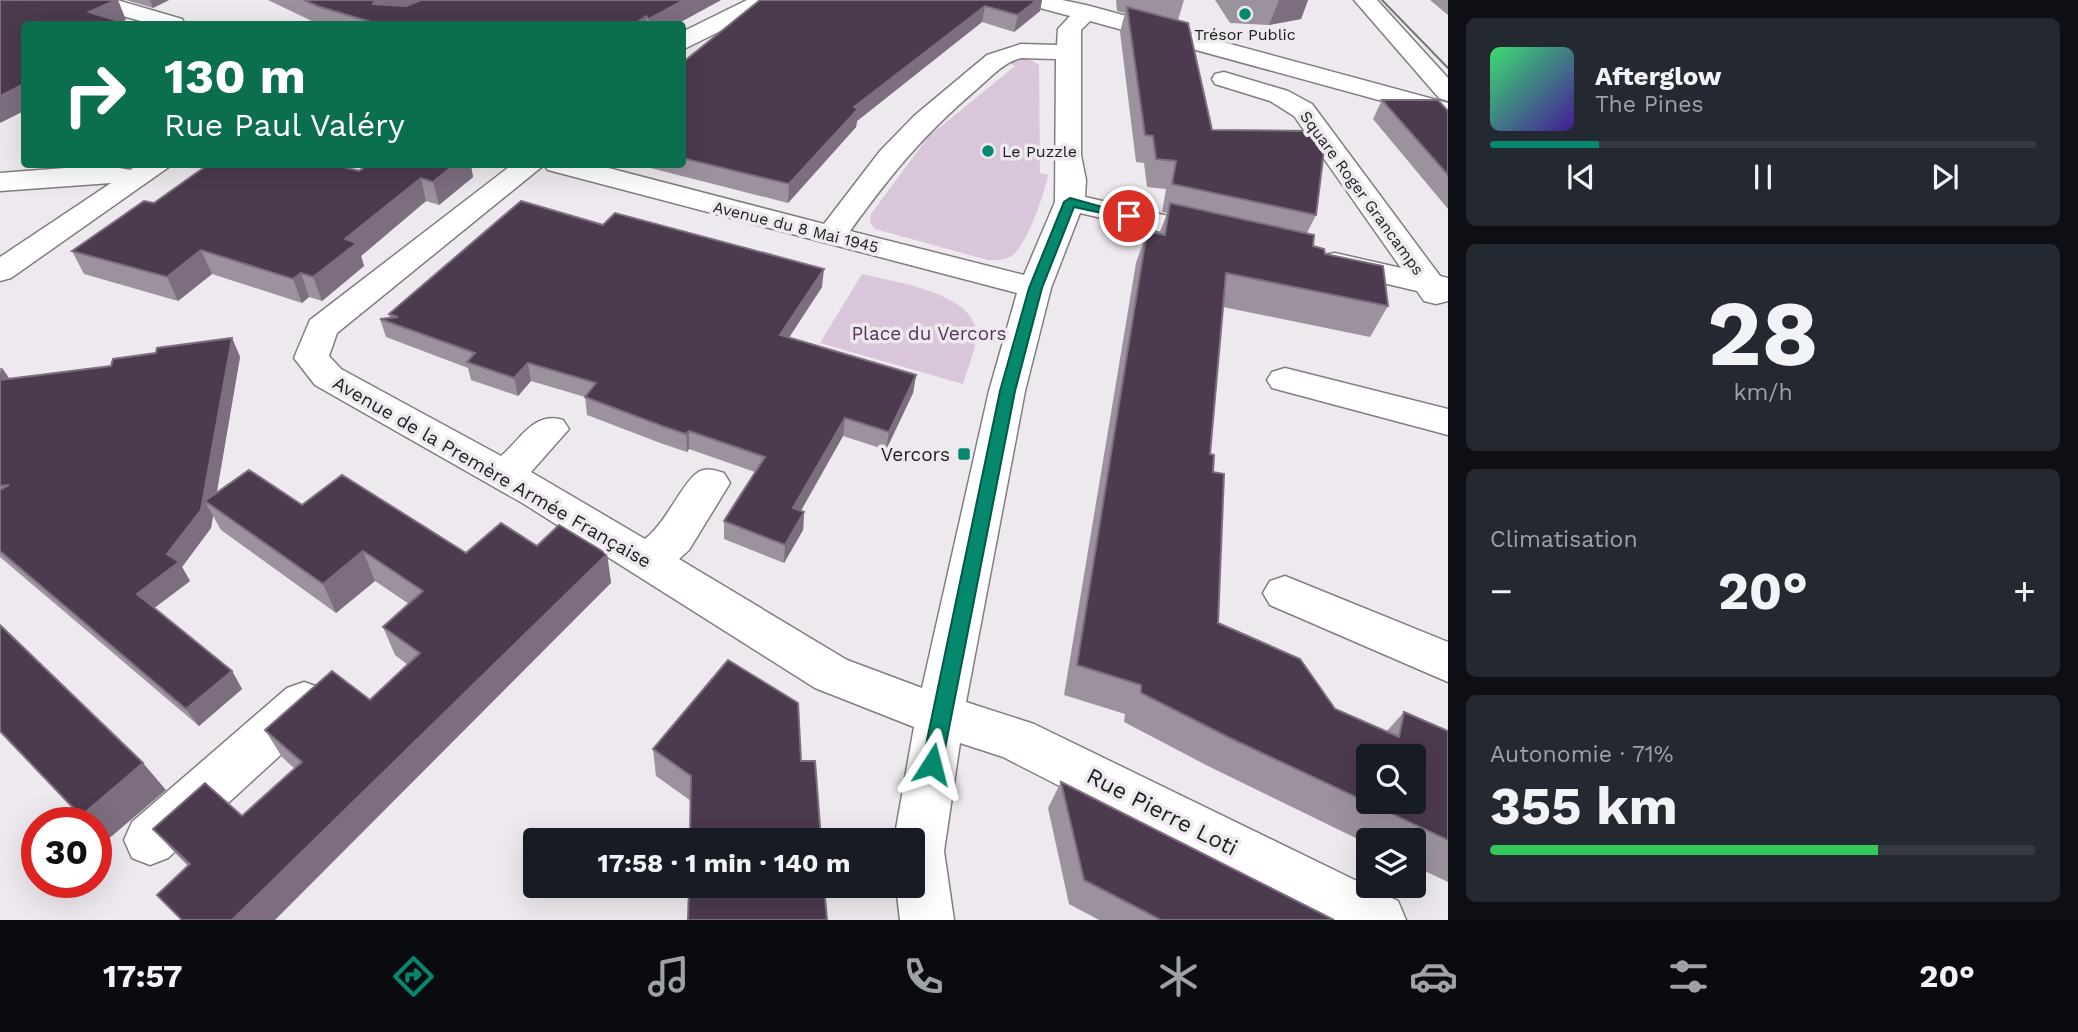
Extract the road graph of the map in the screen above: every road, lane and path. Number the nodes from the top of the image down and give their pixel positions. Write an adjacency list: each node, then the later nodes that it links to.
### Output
1 (93, 0): 6 (street)
2 (765, 0): 7 (street)
3 (1037, 0): 5 (street)
4 (1365, 0): 10 (street)
5 (1086, 12): 8 (street); 11 (street)
6 (164, 21)
7 (686, 40)
8 (1068, 53): 16 (street); 17 (street)
9 (1224, 79): 22 (street, Square Roger Grancamps)
10 (1448, 93)
11 (1448, 111)
12 (526, 168): 26 (street, Avenue de la Premère Armée Française)
13 (573, 168): 17 (street, Avenue du 8 Mai 1945)
14 (147, 172): 15 (street); 20 (street)
15 (0, 182)
16 (1070, 202): 18 (street); 21 (street)
17 (831, 236): 21 (street, Avenue du 8 Mai 1945)
18 (1238, 240)
19 (1306, 256): 22 (street)
20 (0, 271)
21 (1035, 288): 32 (street)
22 (1442, 294)
23 (1285, 380): 24 (street)
24 (1448, 422)
25 (550, 429): 26 (street)
26 (503, 475): 28 (street, Avenue de la Premère Armée Française)
27 (710, 483): 28 (street)
28 (648, 562): 32 (street, Avenue de la Premère Armée Française)
29 (1285, 593): 30 (street)
30 (1448, 662)
31 (304, 703): 33 (street)
32 (940, 715): 34 (street); 35 (street, Rue Pierre Loti)
33 (150, 840)
34 (927, 920)
35 (1379, 920)

